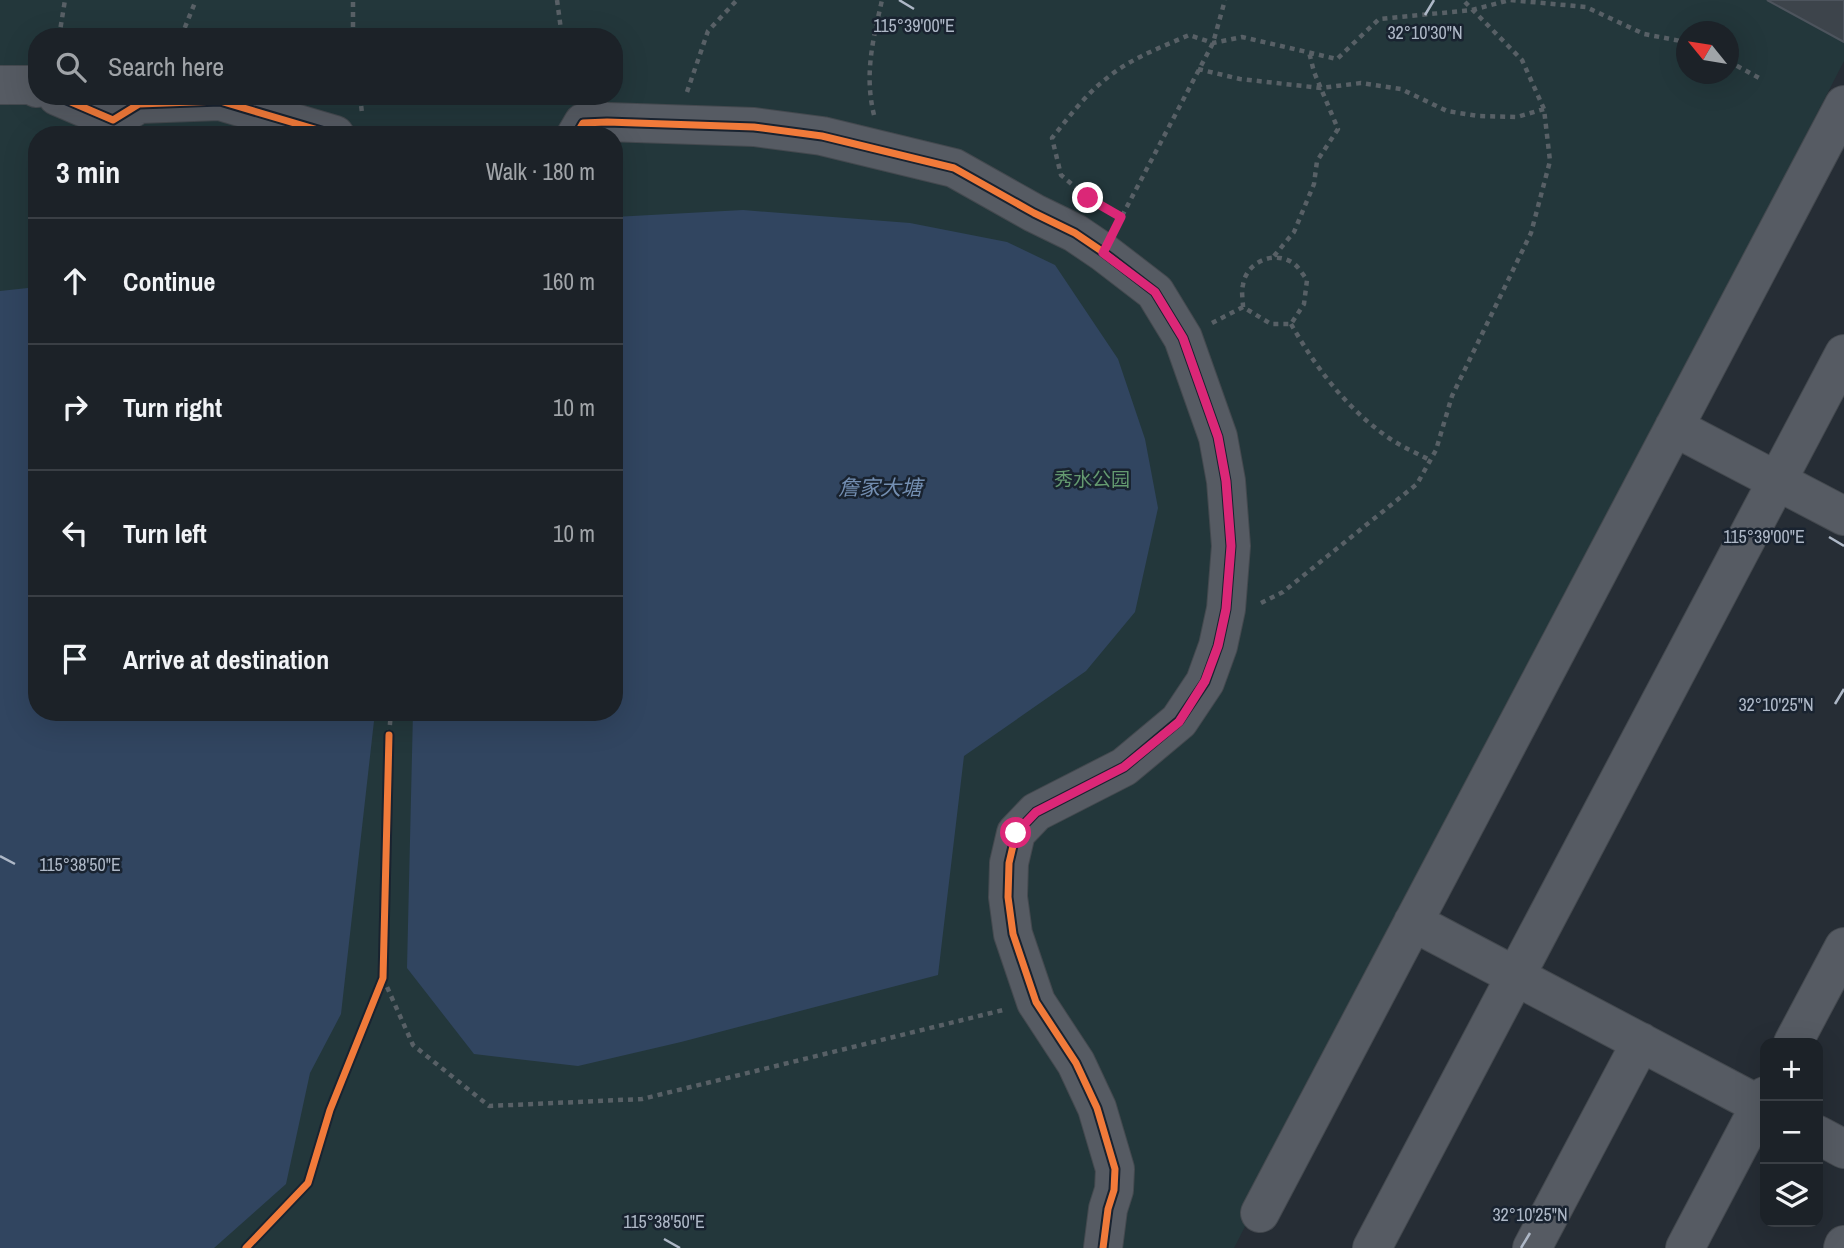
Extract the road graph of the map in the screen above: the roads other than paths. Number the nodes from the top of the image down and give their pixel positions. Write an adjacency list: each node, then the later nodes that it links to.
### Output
1 (0, 85): 2 (lane)
2 (28, 85)
3 (77, 105): 4 (lane)
4 (137, 105)
5 (234, 105): 7 (lane)
6 (1844, 105): 10 (lane)
7 (305, 126)
8 (581, 126): 23 (lane)
9 (1844, 354): 11 (lane)
10 (1674, 427): 11 (lane); 13 (lane)
11 (1777, 481): 12 (lane); 15 (lane)
12 (1844, 516)
13 (1413, 922): 15 (lane); 22 (lane)
14 (1844, 947): 16 (lane)
15 (1516, 976): 17 (lane); 24 (lane)
16 (1796, 1038)
17 (1640, 1042): 18 (lane); 25 (lane)
18 (1760, 1101)
19 (1760, 1110): 26 (lane)
20 (1823, 1138): 21 (lane)
21 (1844, 1149)
22 (1260, 1213)
23 (1102, 1248)
24 (1373, 1248)
25 (1532, 1248)
26 (1685, 1248)

